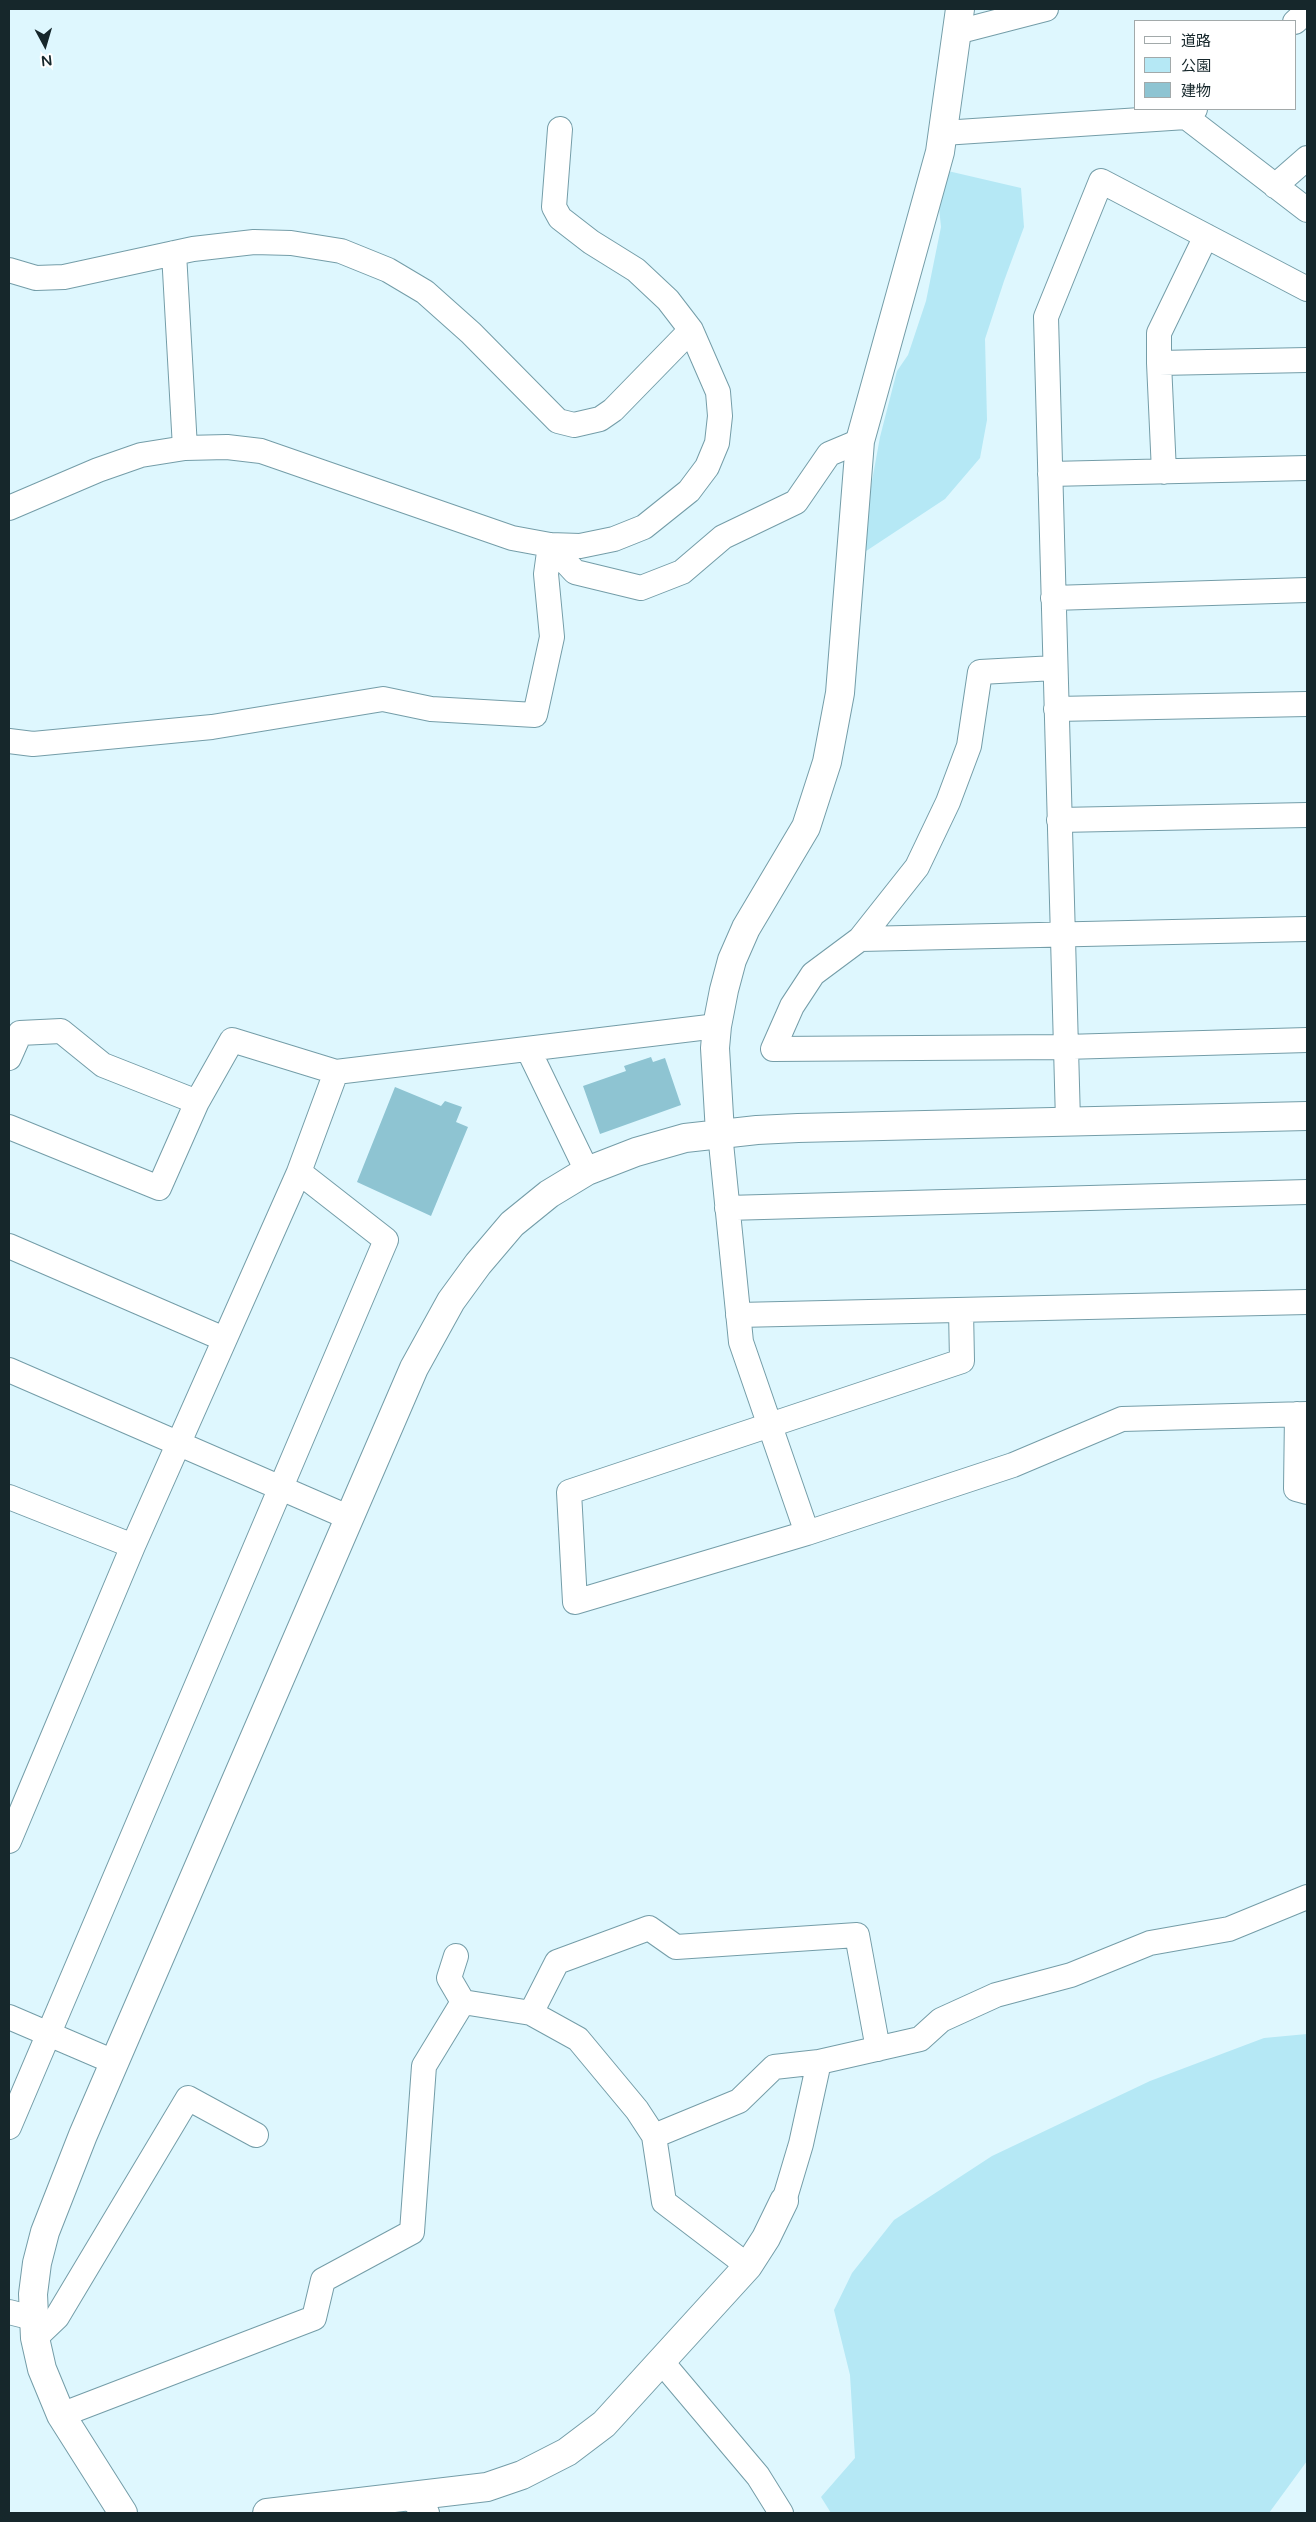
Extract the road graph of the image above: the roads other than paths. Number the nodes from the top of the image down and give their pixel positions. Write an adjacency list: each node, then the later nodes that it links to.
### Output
1 (1046, 9): 3 (street)
2 (1307, 11): 4 (street)
3 (959, 20): 7 (street)
4 (1296, 21)
5 (1190, 113): 7 (street); 9 (street)
6 (560, 129): 15 (street)
7 (943, 133): 18 (street)
8 (1307, 158): 9 (street)
9 (1275, 186): 10 (street)
10 (1307, 210)
11 (1206, 236): 14 (street); 17 (street); 22 (street)
12 (174, 253): 13 (street); 15 (street); 19 (street)
13 (9, 270)
14 (1307, 289)
15 (691, 330): 24 (street)
16 (1307, 360): 17 (street)
17 (1160, 363): 21 (street)
18 (860, 441): 24 (street); 36 (street)
19 (185, 448): 23 (street); 24 (street)
20 (1307, 468): 21 (street)
21 (1164, 472): 22 (street)
22 (1050, 474): 26 (street)
23 (9, 508)
24 (550, 545): 30 (street)
25 (1307, 590): 26 (street)
26 (1053, 598): 27 (street)
27 (1055, 668): 29 (street); 35 (street)
28 (1307, 704): 29 (street)
29 (1056, 710): 32 (street)
30 (9, 741)
31 (1307, 816): 32 (street)
32 (1059, 820): 34 (street)
33 (1307, 928): 34 (street)
34 (1062, 935): 35 (street); 38 (street)
35 (860, 939): 38 (street)
36 (717, 1026): 39 (street); 46 (street)
37 (1307, 1040): 38 (street)
38 (1065, 1047): 44 (street)
39 (528, 1049): 41 (street); 48 (street)
40 (9, 1058): 42 (street)
41 (336, 1072): 42 (street); 47 (street)
42 (197, 1102): 45 (street)
43 (1307, 1116): 44 (street)
44 (1068, 1121): 46 (street)
45 (9, 1127)
46 (720, 1133): 48 (street); 50 (street)
47 (298, 1172): 55 (street); 60 (street)
48 (587, 1172): 63 (street)
49 (1307, 1192): 50 (street)
50 (727, 1208): 54 (street)
51 (9, 1246): 55 (street)
52 (1307, 1302): 53 (street)
53 (960, 1310): 54 (street); 58 (street)
54 (738, 1315): 58 (street)
55 (224, 1339): 59 (street)
56 (9, 1370): 59 (street)
57 (1302, 1414): 61 (street); 64 (street)
58 (770, 1427): 64 (street); 64 (street)
59 (178, 1444): 60 (street); 65 (street)
60 (280, 1489): 63 (street); 72 (street)
61 (1307, 1492)
62 (9, 1497): 65 (street)
63 (350, 1518): 74 (street)
64 (806, 1533)
65 (133, 1546): 66 (street)
66 (9, 1841)
67 (1307, 1897): 73 (street)
68 (456, 1956): 69 (street)
69 (463, 2002): 70 (street); 83 (street)
70 (531, 2013): 73 (street); 78 (street)
71 (9, 2017): 72 (street)
72 (49, 2034): 74 (street); 76 (street)
73 (878, 2049): 75 (street)
74 (114, 2062): 81 (street)
75 (819, 2062): 78 (street); 79 (street)
76 (9, 2127)
77 (256, 2135): 81 (street)
78 (654, 2136): 80 (street)
79 (784, 2201): 80 (street)
80 (748, 2266): 82 (street)
81 (26, 2323): 83 (street)
82 (661, 2361): 84 (street); 87 (street)
83 (61, 2414): 85 (street)
84 (418, 2505): 86 (street)
85 (123, 2513)
86 (267, 2513)
87 (781, 2513)

